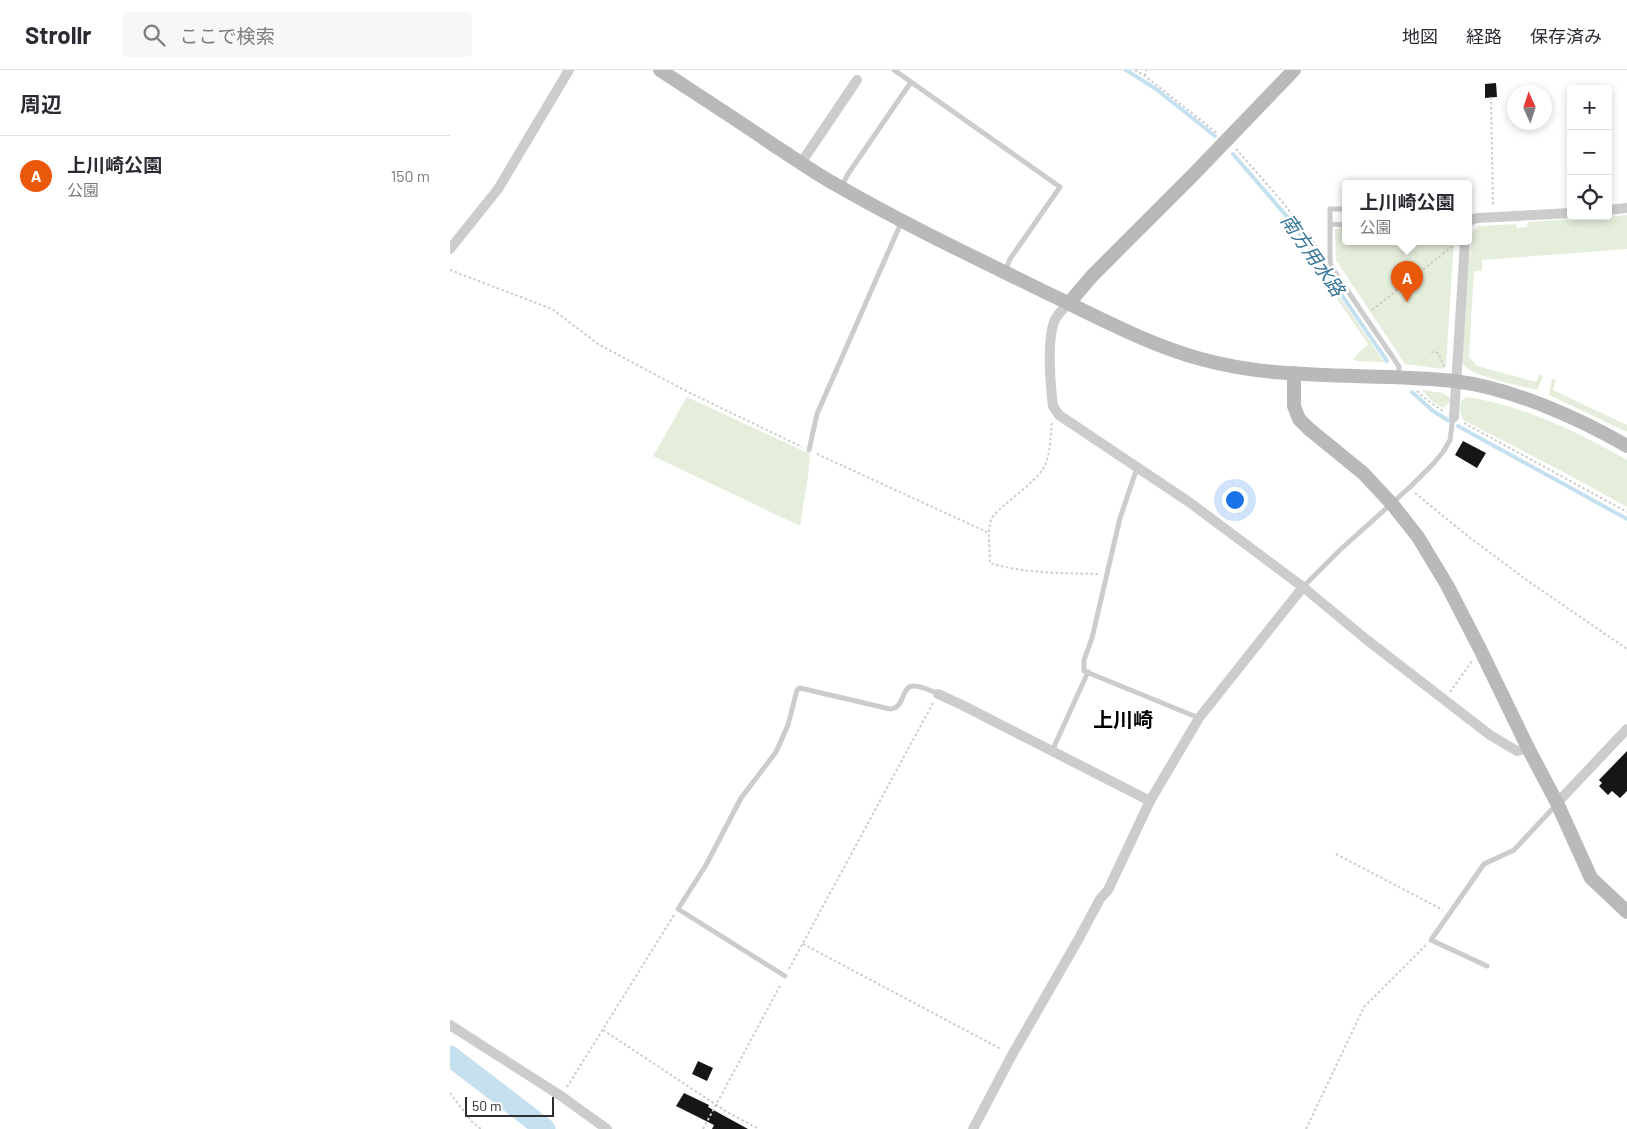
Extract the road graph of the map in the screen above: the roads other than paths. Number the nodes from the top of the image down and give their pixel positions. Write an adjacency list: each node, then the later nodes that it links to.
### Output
1 (569, 70): 18 (street)
2 (660, 70): 7 (street)
3 (894, 70): 6 (lane)
4 (1294, 70): 20 (street)
5 (857, 80): 7 (street)
6 (911, 82): 8 (lane); 19 (lane)
7 (801, 163): 8 (street)
8 (840, 187): 13 (street)
9 (1627, 208): 11 (street)
10 (1342, 209): 15 (lane)
11 (1612, 210)
12 (1567, 212): 14 (street)
13 (903, 220): 19 (street); 26 (lane)
14 (1472, 220)
15 (1331, 224): 16 (lane); 22 (lane)
16 (1342, 225)
17 (1461, 245): 23 (street)
18 (450, 250)
19 (1004, 272): 20 (street)
20 (1069, 303): 21 (street); 27 (street)
21 (1294, 373): 22 (street); 28 (street)
22 (1398, 377): 23 (street)
23 (1456, 381): 24 (street); 25 (street)
24 (1454, 417): 28 (lane)
25 (1627, 446)
26 (809, 450)
27 (1137, 467): 29 (street); 30 (lane)
28 (1392, 504): 29 (lane); 34 (street)
29 (1303, 587): 32 (street); 34 (street)
30 (1088, 672): 32 (lane); 35 (lane)
31 (938, 694): 35 (street); 40 (lane)
32 (1199, 718): 36 (street)
33 (1627, 729): 37 (street)
34 (1528, 748): 37 (street)
35 (1052, 751): 36 (street)
36 (1150, 801): 43 (street)
37 (1557, 803): 38 (street); 39 (lane)
38 (1627, 912)
39 (1487, 966)
40 (785, 976)
41 (450, 1025): 42 (street)
42 (607, 1129)
43 (973, 1129)

